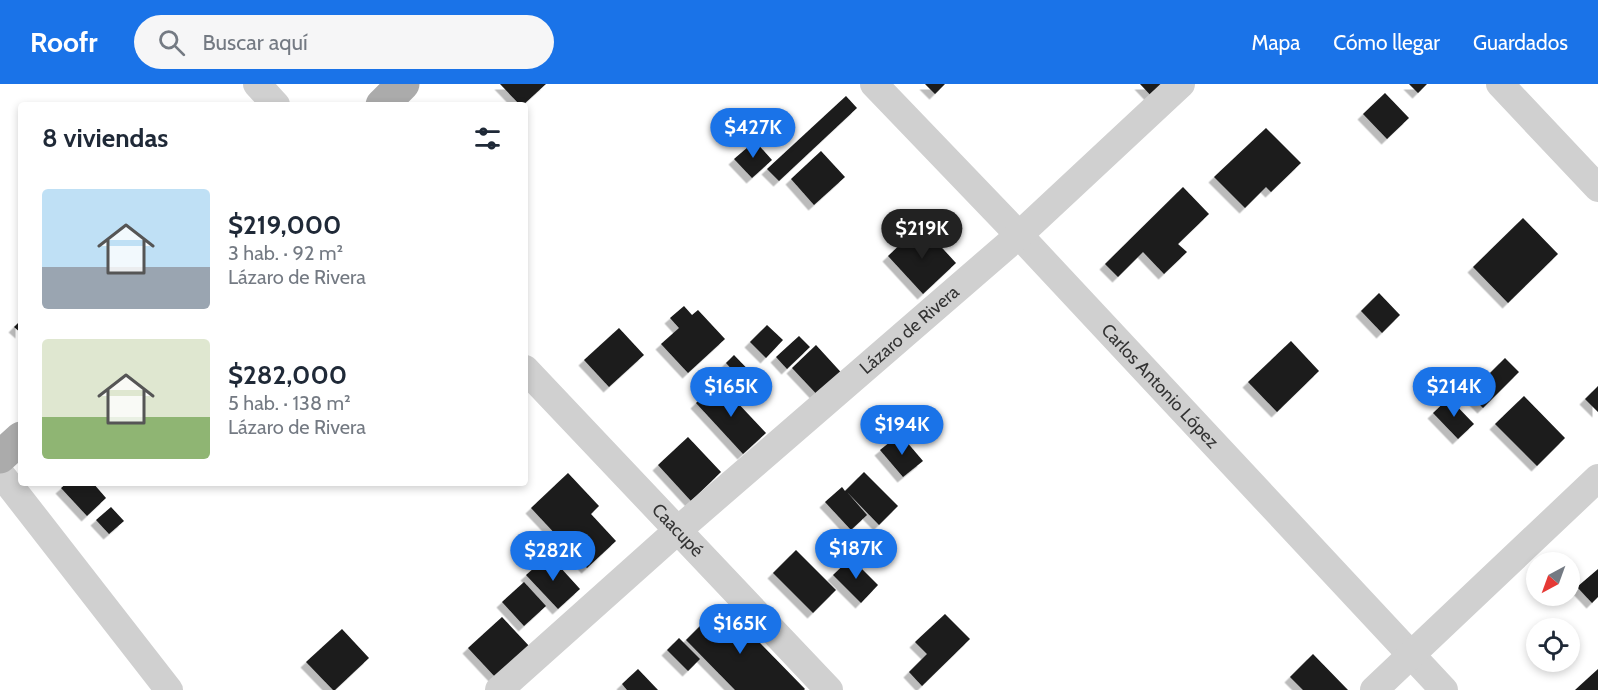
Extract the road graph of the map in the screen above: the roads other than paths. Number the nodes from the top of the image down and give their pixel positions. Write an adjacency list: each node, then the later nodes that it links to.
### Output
1 (257, 84): 6 (street)
2 (404, 84): 7 (main road)
3 (874, 84): 9 (street, Carlos Antonio López)
4 (1181, 84): 9 (street, Lázaro de Rivera)
5 (1500, 84): 8 (street)
6 (273, 102)
7 (385, 102)
8 (1598, 188)
9 (1019, 235): 15 (street, Lázaro de Rivera); 16 (street, Carlos Antonio López)
10 (528, 372): 15 (street, Caacupé)
11 (18, 441): 12 (main road)
12 (0, 458)
13 (0, 473): 17 (street)
14 (1598, 478): 16 (street)
15 (677, 531): 18 (street, Lázaro de Rivera); 19 (street, Caacupé)
16 (1412, 654): 20 (street); 21 (street, Carlos Antonio López)
17 (169, 690)
18 (499, 690)
19 (830, 690)
20 (1374, 690)
21 (1444, 690)

